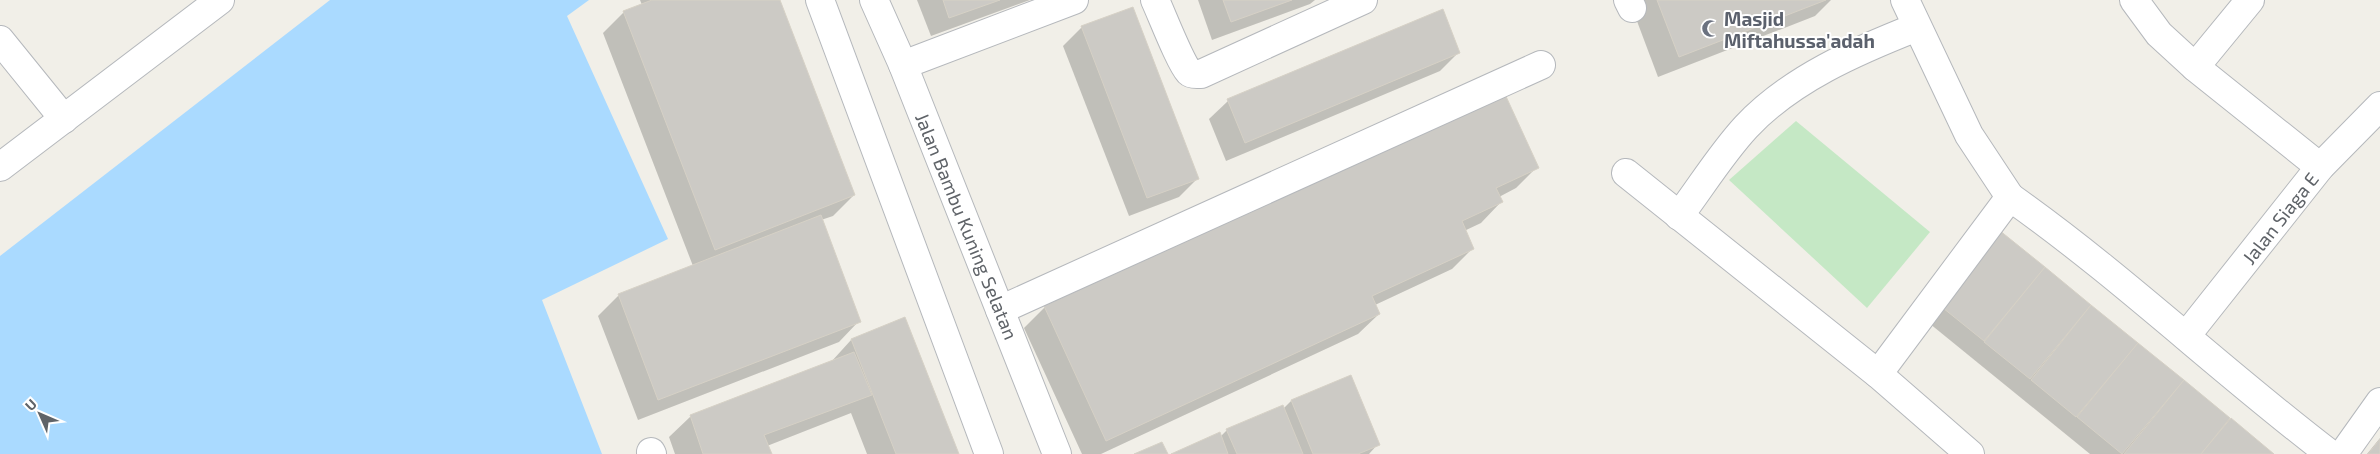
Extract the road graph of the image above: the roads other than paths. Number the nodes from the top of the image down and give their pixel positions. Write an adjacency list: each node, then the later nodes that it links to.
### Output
1 (220, 0): 16 (street)
2 (820, 0): 26 (street)
3 (874, 0): 13 (street, Jalan Bambu Kuning Selatan)
4 (1074, 0): 13 (street)
5 (1155, 0): 6 (street)
6 (1363, 0)
7 (1905, 0): 10 (street)
8 (2134, 0): 14 (street)
9 (2250, 0): 14 (street)
10 (1917, 27): 20 (street); 21 (street)
11 (0, 40): 16 (street)
12 (1540, 65): 22 (street)
13 (903, 66): 22 (street, Jalan Bambu Kuning Selatan)
14 (2195, 67): 18 (street)
15 (2380, 106): 18 (street, Jalan Siaga E)
16 (64, 119): 17 (street)
17 (0, 167)
18 (2320, 167): 23 (street, Jalan Siaga E)
19 (1626, 173): 21 (street)
20 (2010, 197): 23 (street); 24 (street)
21 (1679, 216): 24 (street)
22 (1000, 310): 27 (street, Jalan Bambu Kuning Selatan)
23 (2186, 336): 29 (street)
24 (1878, 374): 28 (street)
25 (2380, 402): 30 (street)
26 (989, 454)
27 (1057, 454)
28 (1970, 454)
29 (2330, 454)
30 (2343, 454)

